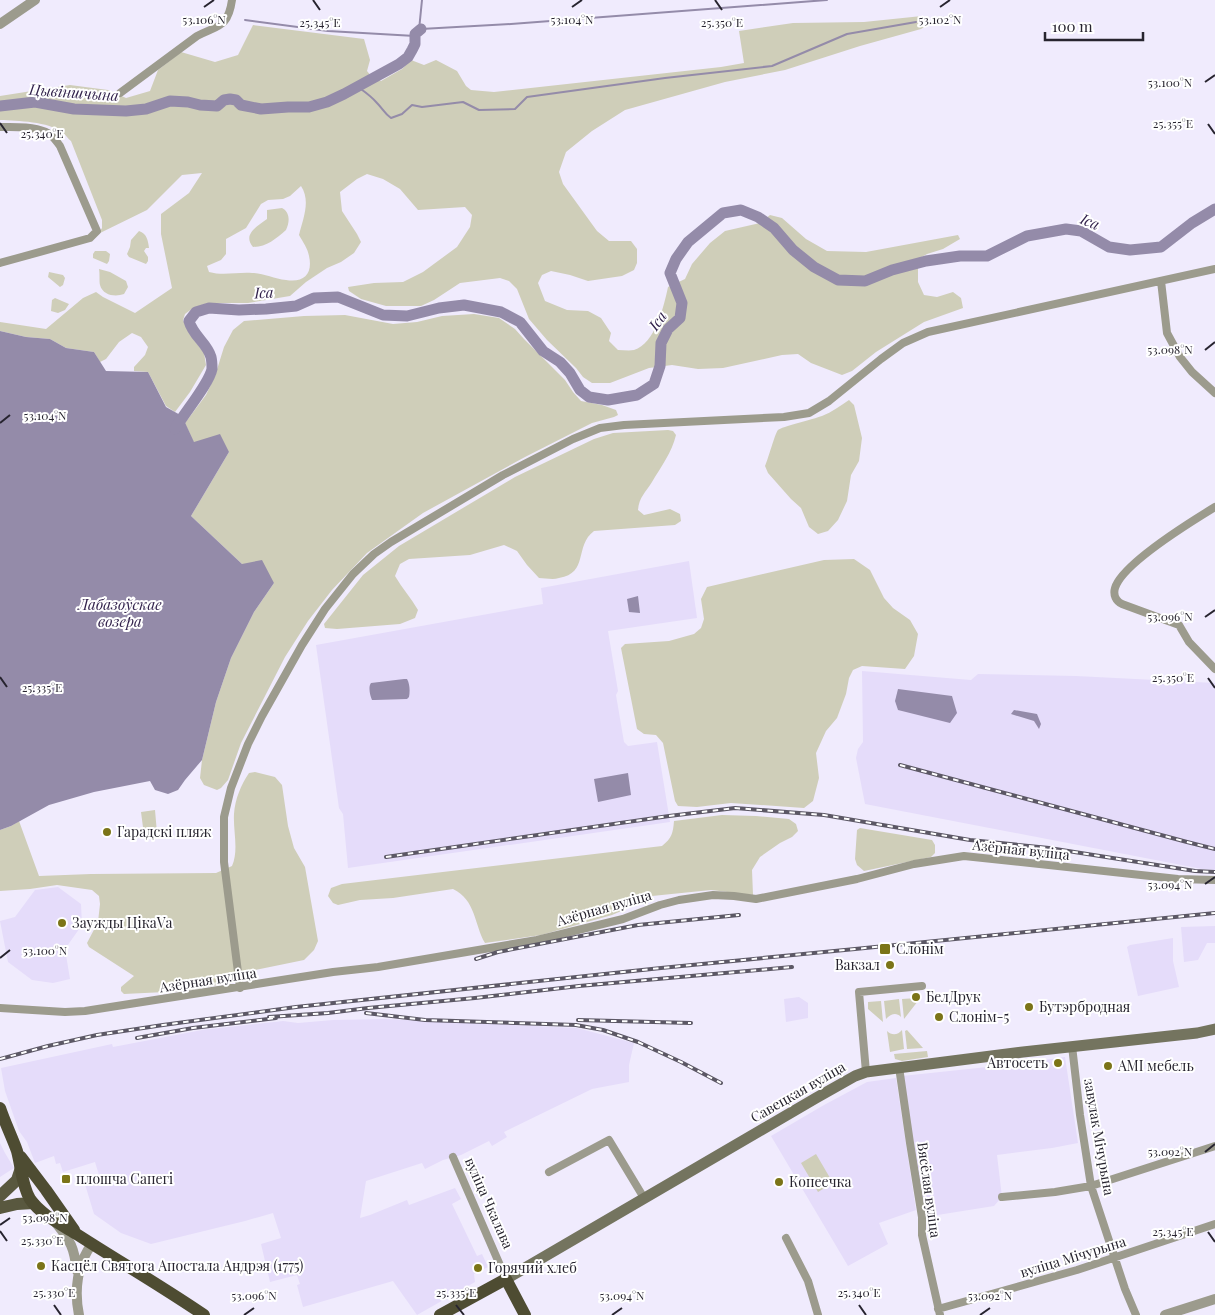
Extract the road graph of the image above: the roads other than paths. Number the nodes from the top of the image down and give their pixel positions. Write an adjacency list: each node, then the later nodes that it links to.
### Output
1 (35, 0): 3 (street)
2 (232, 0): 4 (street)
3 (0, 24)
4 (120, 93)
5 (0, 127): 6 (street)
6 (0, 264)
7 (1215, 269): 8 (street)
8 (1161, 281): 9 (street); 14 (street)
9 (1215, 392)
10 (1215, 507): 11 (street)
11 (1215, 669)
12 (1215, 880): 14 (street, Азёрная вуліца)
13 (922, 986): 19 (street)
14 (240, 988): 15 (street, Азёрная вуліца)
15 (0, 1008)
16 (1215, 1029): 17 (main road, Савецкая вуліца)
17 (1072, 1046): 18 (main road, Савецкая вуліца); 28 (street, завулак Мічурына)
18 (899, 1067): 19 (main road, Савецкая вуліца); 43 (street, Вясёлая вуліца)
19 (866, 1072): 31 (main road, Савецкая вуліца)
20 (0, 1108): 22 (highway)
21 (1215, 1146): 28 (street)
22 (16, 1149): 24 (highway); 26 (highway)
23 (453, 1157): 41 (street, вуліца Чкалава)
24 (22, 1168): 27 (highway); 29 (main road)
25 (549, 1172): 31 (street)
26 (43, 1185): 27 (highway); 32 (highway); 36 (highway)
27 (25, 1186): 29 (main road); 32 (highway)
28 (1091, 1186): 30 (street); 39 (street, завулак Мічурына)
29 (0, 1196)
30 (1002, 1197)
31 (644, 1198): 41 (main road, Савецкая вуліца)
32 (33, 1202): 33 (main road); 34 (highway)
33 (0, 1208)
34 (56, 1223): 36 (highway); 40 (street)
35 (1215, 1224): 39 (street, вуліца Мічурына)
36 (76, 1234): 38 (highway)
37 (786, 1238): 48 (street)
38 (92, 1244): 40 (street); 45 (highway)
39 (1114, 1257): 43 (street, вуліца Мічурына); 49 (street, завулак Мічурына)
40 (78, 1277): 44 (street)
41 (506, 1279): 46 (highway, Савецкая вуліца); 47 (highway, вуліца Чкалава)
42 (1215, 1299): 50 (street)
43 (939, 1312)
44 (78, 1315)
45 (204, 1315)
46 (440, 1315)
47 (525, 1315)
48 (818, 1315)
49 (1136, 1315)
50 (1165, 1315)

